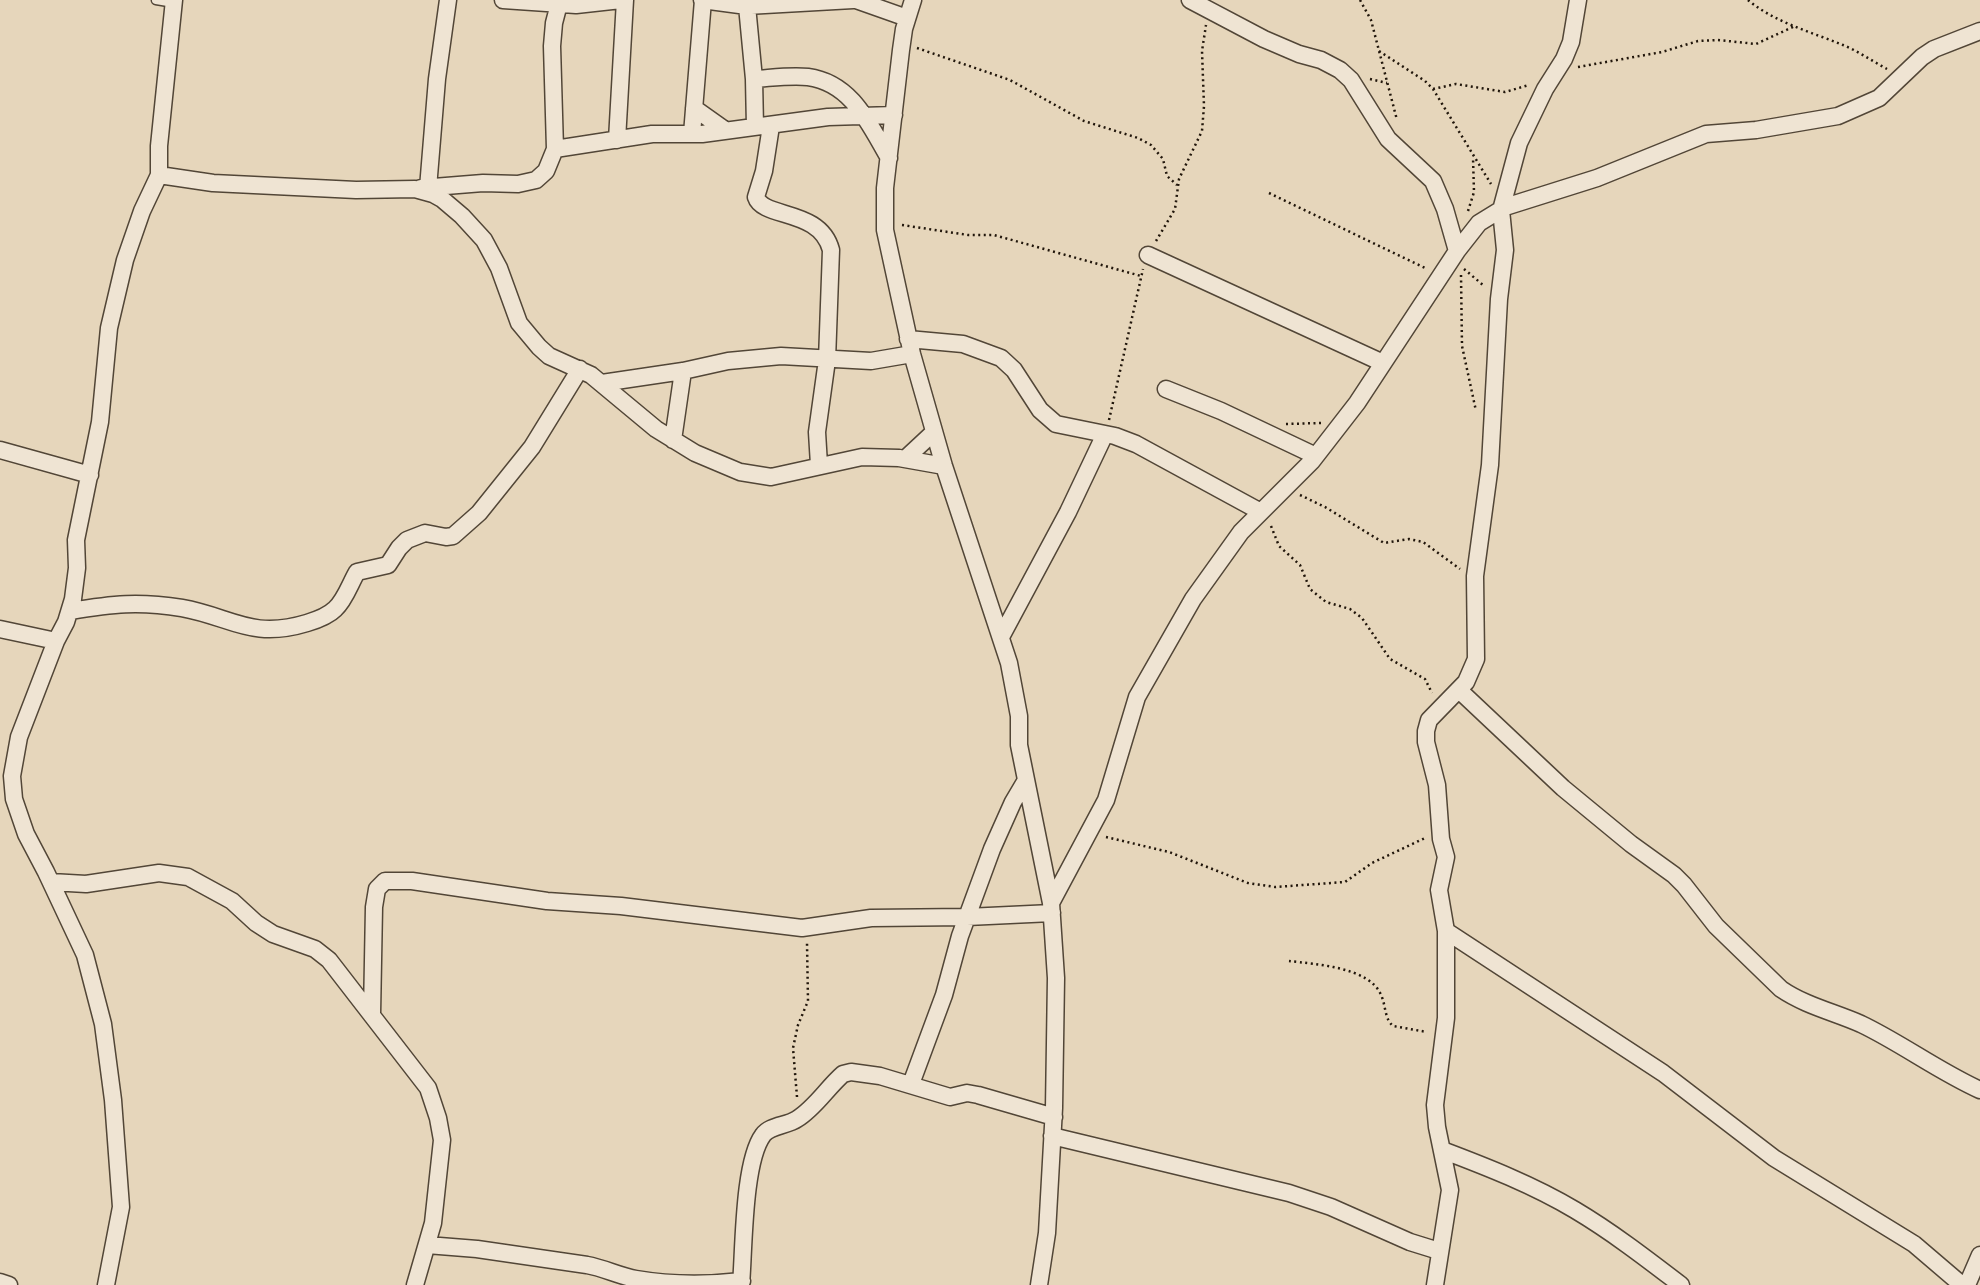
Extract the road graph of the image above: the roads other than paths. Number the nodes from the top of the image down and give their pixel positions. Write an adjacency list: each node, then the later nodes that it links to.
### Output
1 (156, 0): 11 (lane)
2 (448, 0): 28 (street)
3 (503, 0): 12 (street)
4 (623, 0): 12 (street); 24 (street)
5 (703, 0): 13 (street); 18 (street)
6 (855, 0): 13 (street); 15 (street)
7 (913, 0): 15 (street)
8 (1190, 0): 14 (street)
9 (1222, 0): 14 (street)
10 (1578, 0): 29 (street)
11 (174, 2): 27 (street)
12 (560, 2): 25 (street)
13 (747, 6): 17 (street)
14 (1213, 14): 30 (street)
15 (907, 18): 19 (street)
16 (1977, 33): 29 (street)
17 (754, 79): 20 (street); 21 (street)
18 (694, 108): 22 (street); 23 (street)
19 (894, 115): 20 (street); 26 (street)
20 (865, 116): 21 (street); 26 (street)
21 (763, 126): 22 (street); 33 (street)
22 (725, 130): 23 (street)
23 (692, 134): 24 (street)
24 (617, 140): 25 (street)
25 (555, 149): 28 (street)
26 (889, 158): 32 (street)
27 (159, 175): 28 (street); 47 (street)
28 (422, 188): 35 (street)
29 (1502, 206): 30 (street); 53 (street)
30 (1457, 251): 34 (street)
31 (1148, 255): 34 (street)
32 (910, 347): 33 (street); 39 (street); 40 (street)
33 (827, 360): 36 (street); 45 (street)
34 (1384, 363): 43 (street)
35 (580, 369): 37 (street); 49 (street)
36 (683, 371): 37 (street); 41 (street)
37 (602, 383): 41 (street)
38 (1166, 389): 43 (street)
39 (934, 432): 44 (street); 46 (street)
40 (1105, 434): 48 (street); 51 (street)
41 (673, 440): 45 (street)
42 (0, 450): 47 (street)
43 (1316, 456): 48 (street)
44 (905, 459): 45 (street); 46 (street)
45 (819, 466)
46 (944, 466): 51 (street)
47 (90, 475): 49 (street)
48 (1261, 512): 56 (street)
49 (70, 611): 52 (street)
50 (0, 629): 52 (street)
51 (1001, 637): 54 (street)
52 (56, 641): 55 (street)
53 (1460, 691): 58 (street); 61 (street)
54 (1026, 780): 56 (street); 57 (street)
55 (51, 882): 59 (street); 71 (street)
56 (1051, 908): 57 (street); 62 (street)
57 (967, 917): 59 (street); 60 (street)
58 (1446, 931): 64 (street); 76 (street)
59 (372, 1014): 65 (street)
60 (911, 1084): 62 (street); 69 (street)
61 (1980, 1090)
62 (1054, 1117): 63 (street)
63 (1052, 1136): 66 (street); 73 (street)
64 (1442, 1150): 66 (street); 75 (street)
65 (427, 1245): 69 (street); 72 (street)
66 (1439, 1251): 74 (street)
67 (1980, 1255): 76 (street)
68 (0, 1282): 70 (street)
69 (741, 1283)
70 (9, 1285)
71 (106, 1285)
72 (415, 1285)
73 (1039, 1285)
74 (1435, 1285)
75 (1681, 1285)
76 (1965, 1285)

